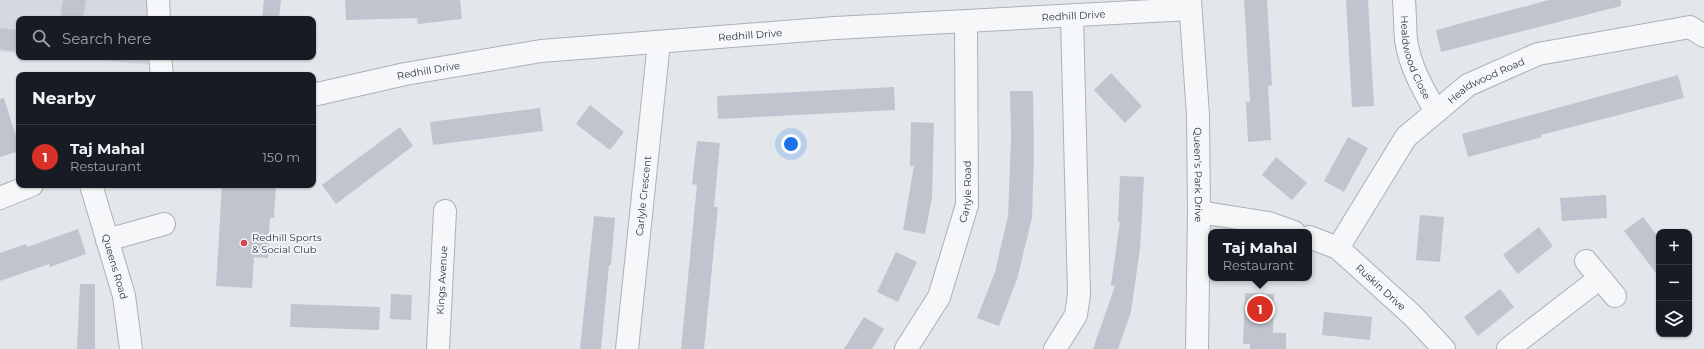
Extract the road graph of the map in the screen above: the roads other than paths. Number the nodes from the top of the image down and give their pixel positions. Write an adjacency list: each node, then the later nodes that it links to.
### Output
1 (158, 0): 4 (street)
2 (1404, 0): 12 (street, Healdwood Close)
3 (1190, 5): 5 (street, Redhill Drive); 17 (street, Queen's Park Drive)
4 (158, 16)
5 (1072, 16): 6 (street, Redhill Drive); 30 (street)
6 (966, 22): 8 (street, Redhill Drive); 29 (street, Carlyle Road)
7 (1704, 36): 12 (street, Healdwood Road)
8 (659, 42): 11 (street, Redhill Drive); 28 (street, Carlyle Crescent)
9 (160, 60): 10 (street)
10 (162, 72)
11 (316, 94)
12 (1436, 112): 22 (street, Healdwood Road)
13 (25, 188): 15 (street)
14 (92, 188): 21 (street, Queens Road)
15 (0, 198)
16 (445, 211): 27 (street, Kings Avenue)
17 (1199, 212): 19 (street); 31 (street, Queen's Park Drive)
18 (164, 224): 21 (street)
19 (1286, 229)
20 (1312, 238): 22 (street, Ruskin Drive)
21 (107, 240): 26 (street, Queens Road)
22 (1338, 248): 32 (street, Ruskin Drive)
23 (1586, 261): 24 (street)
24 (1600, 278): 25 (street); 33 (street)
25 (1615, 296)
26 (131, 349)
27 (438, 349)
28 (627, 349)
29 (906, 349)
30 (1055, 349)
31 (1197, 349)
32 (1444, 349)
33 (1508, 349)

